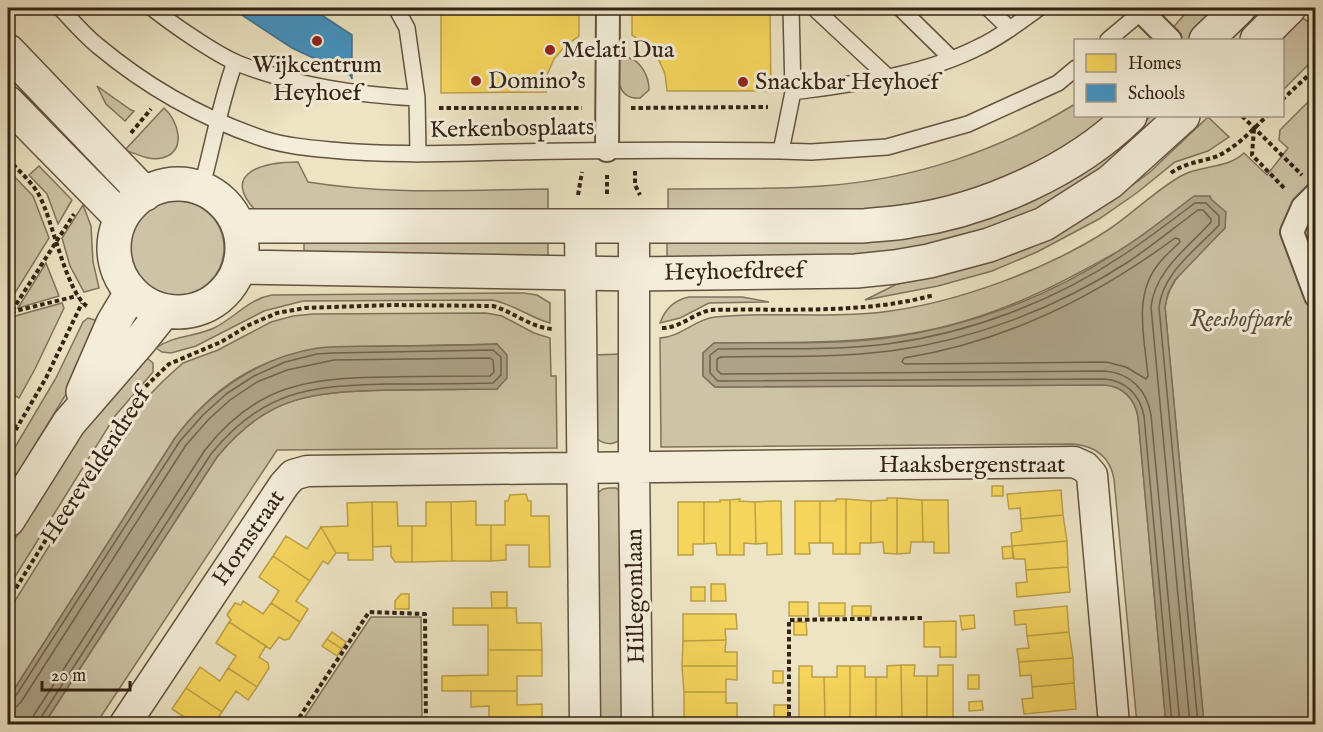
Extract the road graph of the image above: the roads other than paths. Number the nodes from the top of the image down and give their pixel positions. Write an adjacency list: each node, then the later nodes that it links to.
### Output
1 (60, 8): 28 (lane, Kerkenbosplaats)
2 (152, 8): 20 (lane, Kerkenbosplaats)
3 (396, 8): 24 (lane, Kerkenbosplaats)
4 (608, 8): 29 (street)
5 (791, 8): 23 (lane)
6 (814, 8): 22 (lane)
7 (900, 8): 19 (lane)
8 (988, 8): 13 (lane)
9 (1039, 8): 13 (lane)
10 (1239, 8): 16 (street)
11 (1288, 8): 17 (street)
12 (1142, 9): 14 (lane); 15 (street)
13 (1010, 29): 19 (lane)
14 (1109, 39)
15 (1169, 39)
16 (1207, 39)
17 (1258, 39)
18 (8, 51): 33 (street)
19 (952, 59): 22 (lane)
20 (235, 62): 24 (lane, Kerkenbosplaats); 28 (lane)
21 (1074, 70): 30 (lane, Kerkenbosplaats)
22 (889, 78): 23 (lane)
23 (793, 92): 30 (lane)
24 (417, 98): 31 (lane, Kerkenbosplaats)
25 (8, 103): 35 (street)
26 (1129, 117): 37 (street, Heyhoefdreef)
27 (1182, 117): 40 (street, Heyhoefdreef)
28 (218, 120): 31 (lane, Kerkenbosplaats); 32 (lane)
29 (607, 150): 30 (lane, Kerkenbosplaats); 31 (lane, Kerkenbosplaats)
30 (781, 151)
31 (418, 153)
32 (201, 189): 33 (street); 36 (street)
33 (145, 194): 35 (street)
34 (1309, 194): 42 (street)
35 (121, 218): 41 (street)
36 (238, 226): 37 (street, Heyhoefdreef); 38 (street)
37 (607, 226): 39 (street); 40 (street, Hillegomlaan)
38 (239, 267): 39 (street, Heyhoefdreef); 43 (street)
39 (580, 273): 40 (street, Heyhoefdreef); 46 (street)
40 (633, 274): 45 (street, Hillegomlaan)
41 (131, 293): 43 (street); 44 (street, Heereveldendreef)
42 (1316, 296)
43 (164, 311): 44 (street, Heereveldendreef)
44 (69, 423): 47 (street, Heereveldendreef)
45 (634, 468): 46 (street); 50 (street, Hillegomlaan); 51 (street, Haaksbergenstraat)
46 (583, 469): 48 (street, Hornstraat); 49 (street)
47 (8, 520)
48 (125, 724)
49 (585, 724)
50 (637, 724)
51 (1114, 724)

